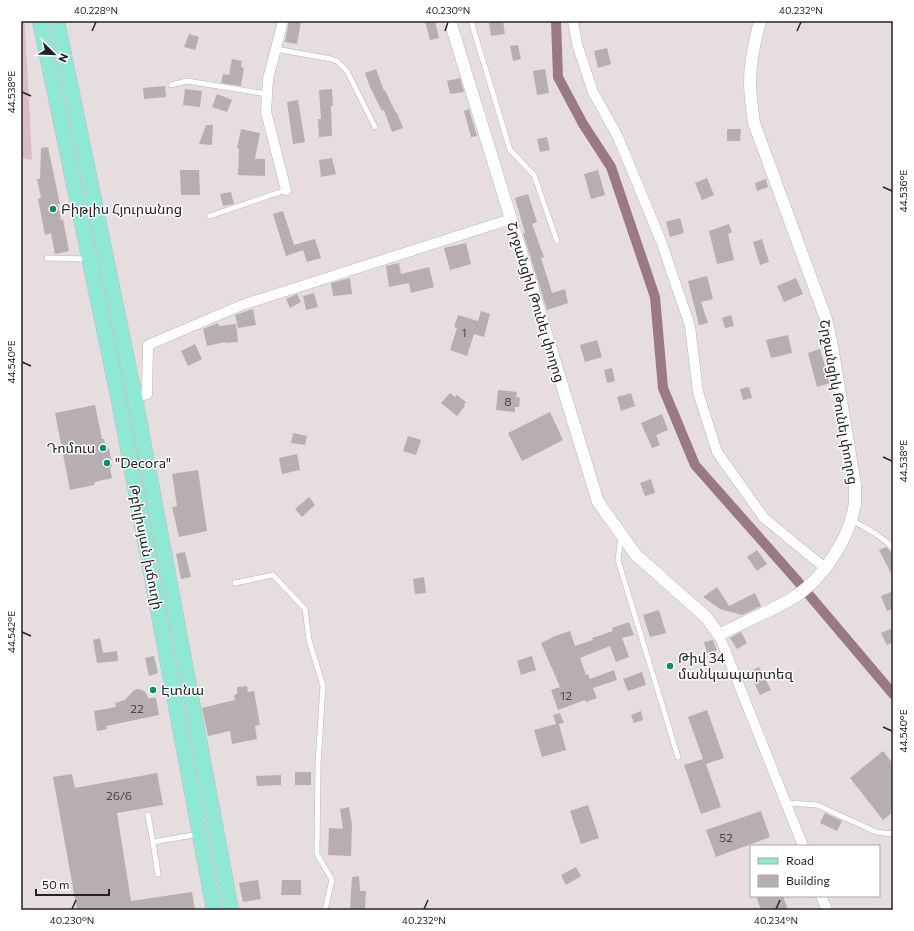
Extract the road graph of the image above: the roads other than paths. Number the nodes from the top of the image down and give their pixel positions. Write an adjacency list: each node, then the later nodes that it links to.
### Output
1 (40, 21): 17 (main road, Թբիլիսյան խճուղի)
2 (57, 21): 18 (main road, Թբիլիսյան խճուղի)
3 (283, 21): 8 (street)
4 (450, 21): 14 (street, Շրջանցիկ Թունել փողոց)
5 (471, 21): 15 (lane)
6 (573, 21): 22 (street)
7 (760, 21): 19 (street, Շրջանցիկ Թունել փողոց)
8 (276, 49): 10 (street); 11 (lane)
9 (170, 84): 10 (lane)
10 (267, 94): 12 (street)
11 (375, 126)
12 (286, 190): 13 (lane)
13 (210, 216)
14 (511, 219): 18 (street); 20 (street, Շրջանցիկ Թունել փողոց)
15 (557, 241)
16 (47, 258): 17 (lane)
17 (90, 259): 28 (main road, Թբիլիսյան խճուղի)
18 (135, 398): 35 (main road, Թբիլիսյան խճուղի)
19 (850, 520): 21 (lane); 22 (street, Շրջանցիկ Թունել փողոց)
20 (621, 534): 24 (street, Շրջանցիկ Թունել փողոց); 25 (lane)
21 (893, 549)
22 (825, 568): 24 (street, Շրջանցիկ Թունել փողոց)
23 (235, 582): 36 (lane)
24 (719, 635): 26 (street, Շրջանցիկ Թունել փողոց)
25 (678, 757)
26 (786, 803): 29 (lane); 31 (street, Շրջանցիկ Թունել փողոց)
27 (148, 814): 30 (lane)
28 (200, 833): 30 (lane); 34 (main road, Թբիլիսյան խճուղի)
29 (893, 834)
30 (153, 842): 32 (lane)
31 (803, 845)
32 (158, 874)
33 (821, 897): 37 (street)
34 (214, 910)
35 (231, 910)
36 (325, 910)
37 (827, 910)

